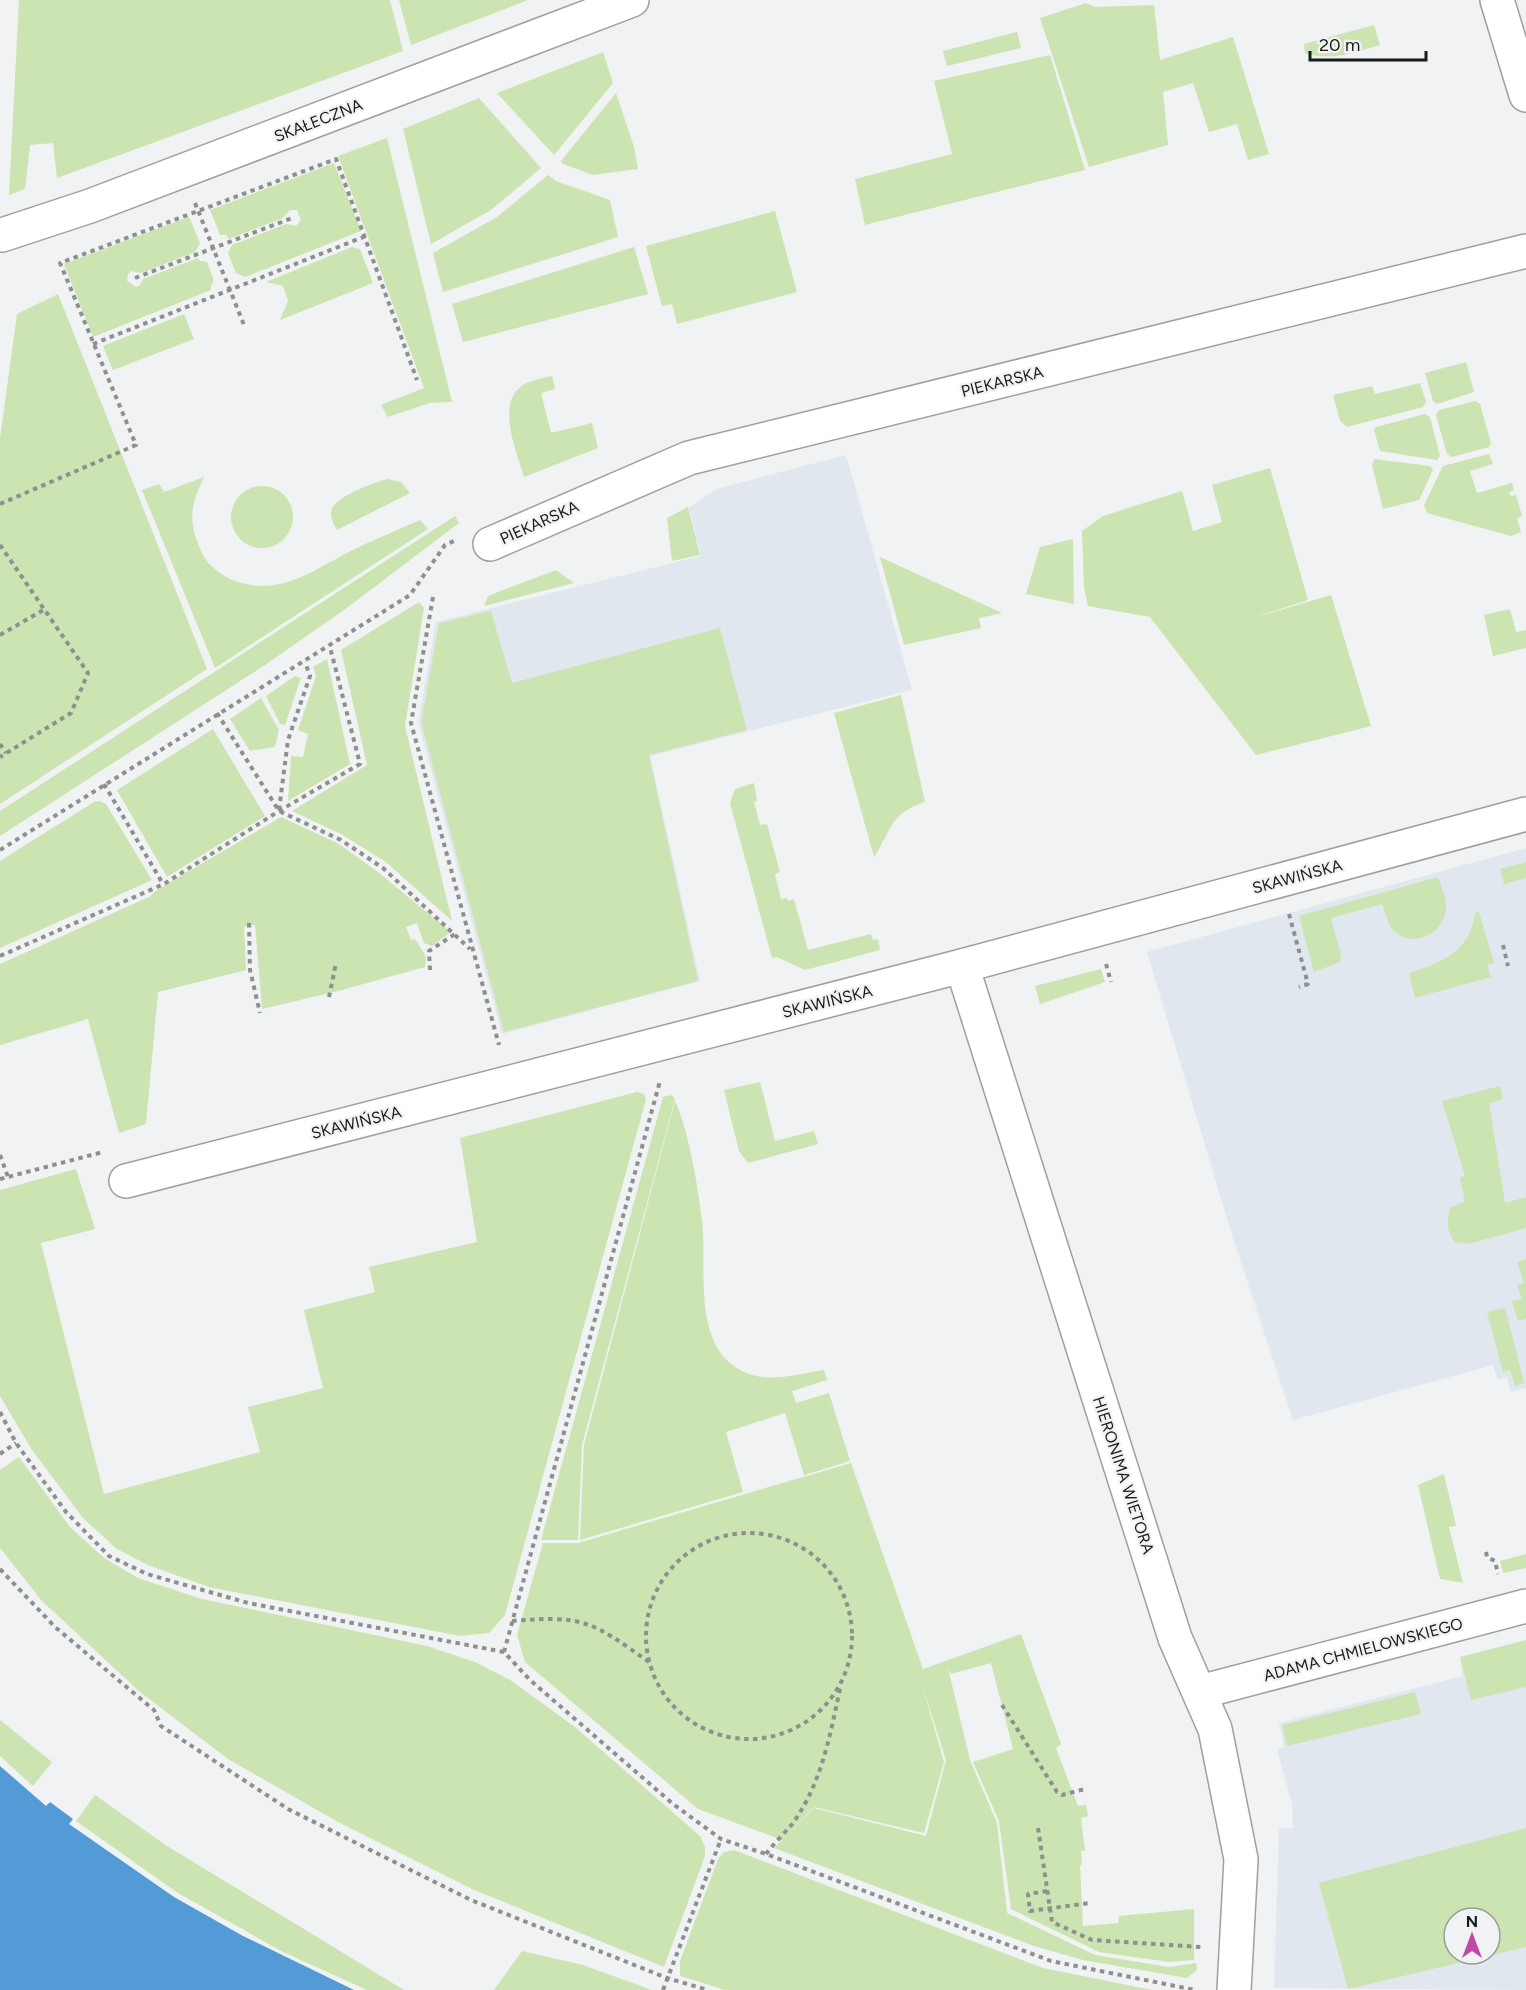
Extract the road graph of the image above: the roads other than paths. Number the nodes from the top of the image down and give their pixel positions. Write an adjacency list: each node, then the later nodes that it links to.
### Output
1 (632, 0): 4 (street, SKAŁECZNA)
2 (1497, 0): 3 (street)
3 (1526, 95)
4 (2, 235)
5 (1526, 251): 6 (street, PIEKARSKA)
6 (477, 540)
7 (1526, 813): 8 (street, SKAWIŃSKA)
8 (962, 966): 9 (street, SKAWIŃSKA); 11 (street, HIERONIMA WIETORA)
9 (126, 1181)
10 (1526, 1606): 11 (street, ADAMA CHMIELOWSKIEGO)
11 (1200, 1692): 12 (street, HIERONIMA WIETORA)
12 (1234, 1990)

